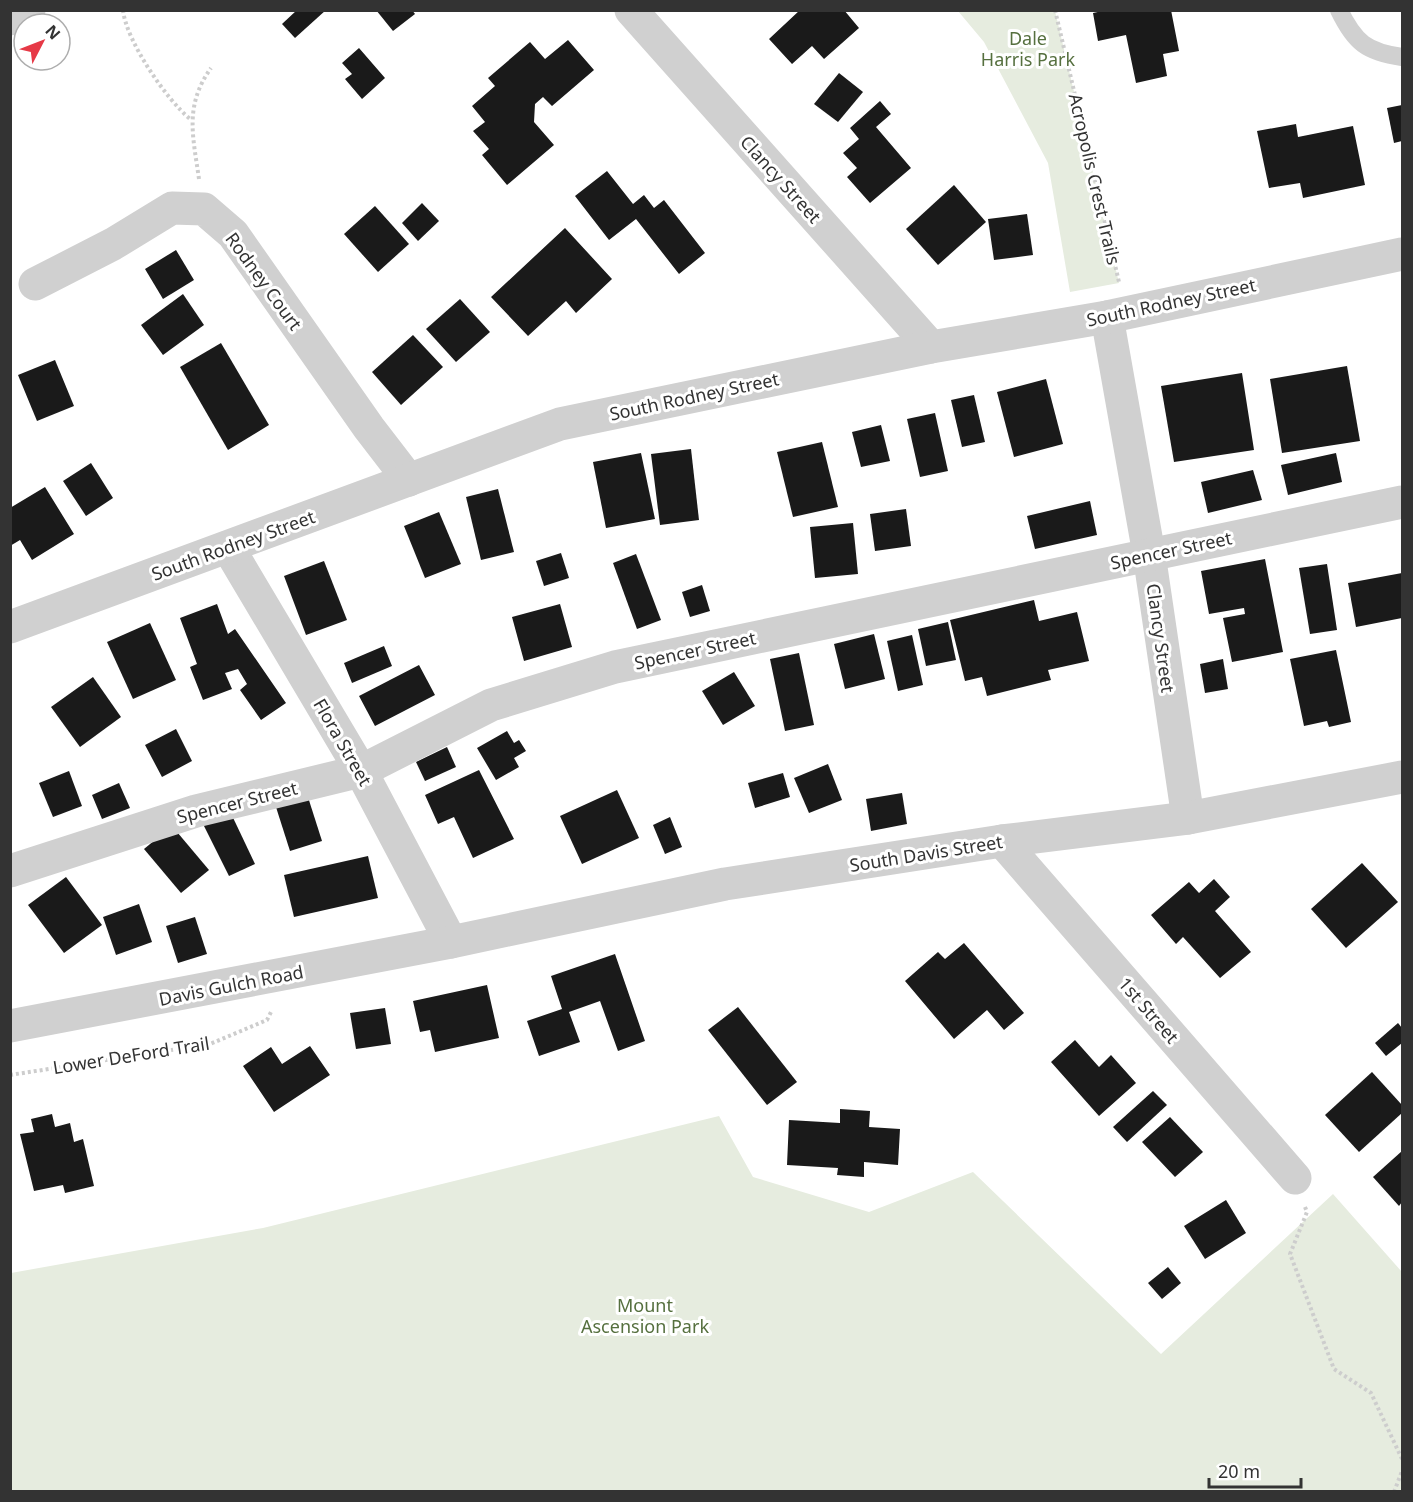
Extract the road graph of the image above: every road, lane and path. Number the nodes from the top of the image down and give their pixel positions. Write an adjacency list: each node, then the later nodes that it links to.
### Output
1 (29, 10): 6 (street)
2 (123, 10): 9 (path)
3 (631, 10): 14 (street, Clancy Street)
4 (1055, 10): 13 (path, Acropolis Crest Trails)
5 (1339, 10): 7 (lane)
6 (10, 19)
7 (1402, 57)
8 (210, 68): 9 (path)
9 (190, 119): 10 (path)
10 (204, 209): 12 (street); 15 (street, Rodney Court)
11 (1402, 254): 13 (street, South Rodney Street)
12 (35, 284)
13 (1117, 314): 14 (street, South Rodney Street); 18 (street, Clancy Street)
14 (931, 347): 15 (street, South Rodney Street)
15 (409, 480): 17 (street, South Rodney Street)
16 (1402, 502): 18 (street, Spencer Street)
17 (228, 547): 19 (street, South Rodney Street); 20 (street, Flora Street)
18 (1149, 554): 20 (street, Spencer Street); 22 (street, Clancy Street)
19 (10, 627)
20 (361, 771): 24 (street, Spencer Street); 25 (street, Flora Street)
21 (1402, 777): 22 (street, South Davis Street)
22 (1188, 818): 23 (street, South Davis Street)
23 (1002, 841): 25 (street, South Davis Street); 29 (street, 1st Street)
24 (10, 871)
25 (451, 942): 26 (street, Davis Gulch Road)
26 (291, 974): 27 (street, Davis Gulch Road); 28 (path, Lower DeFord Trail)
27 (10, 1026)
28 (10, 1075)
29 (1295, 1178): 30 (path)
30 (1402, 1459)
31 (1402, 1471): 32 (path)
32 (1394, 1491)

